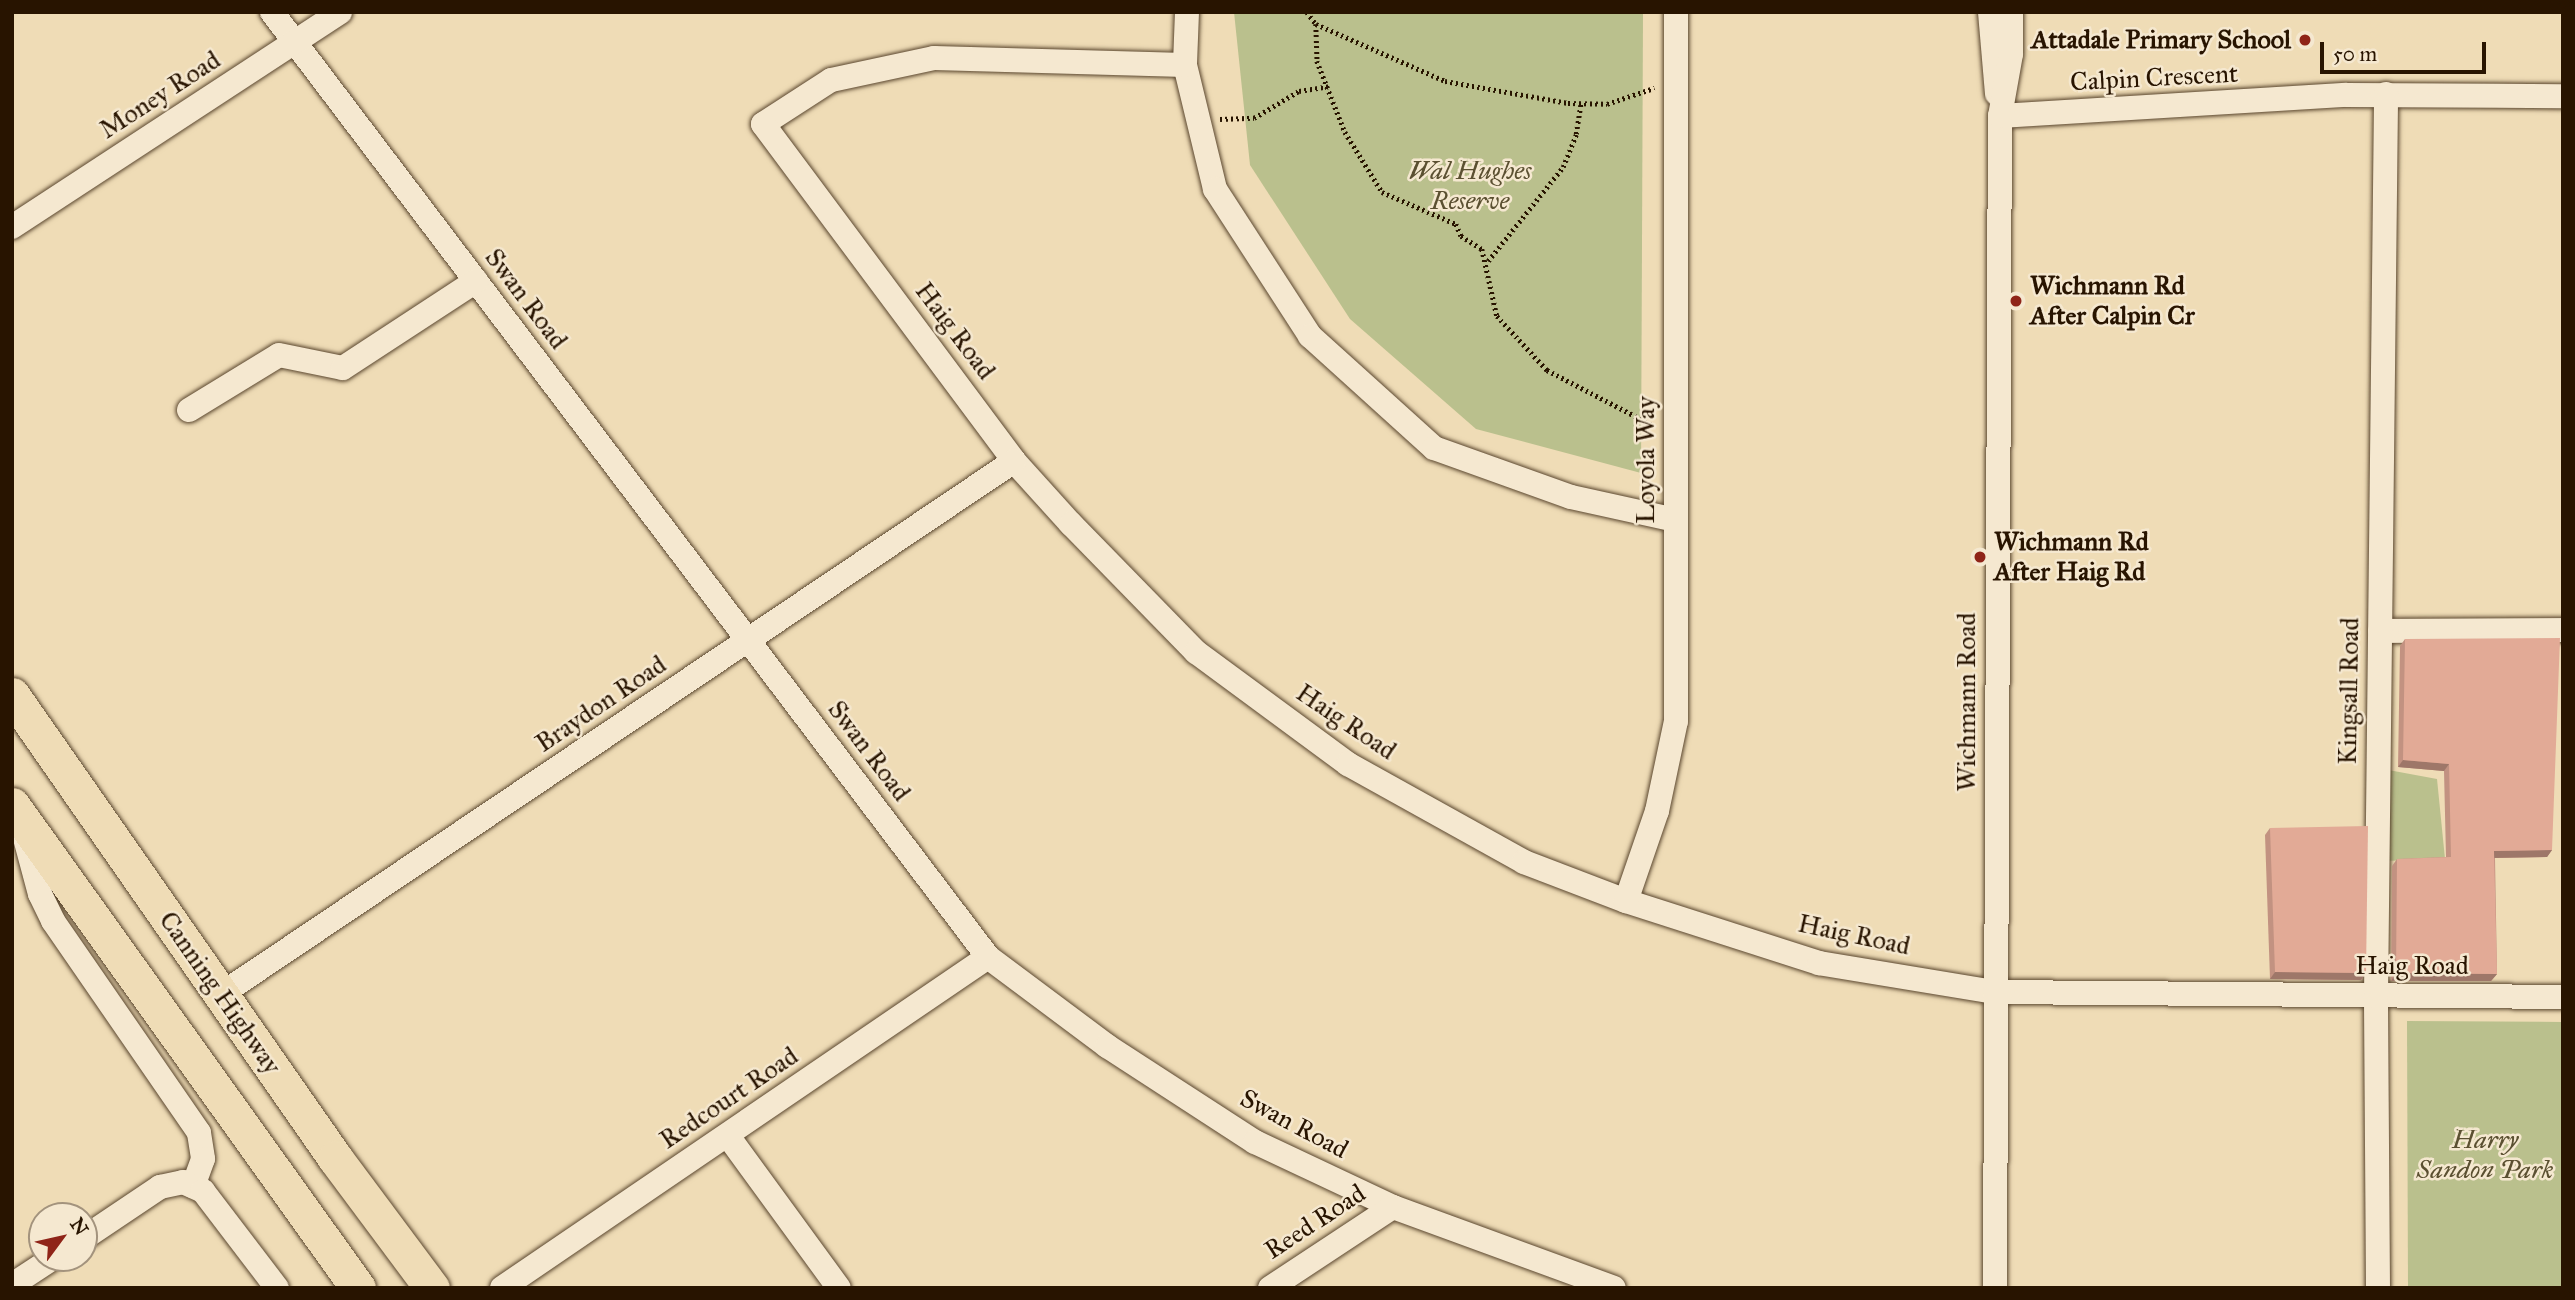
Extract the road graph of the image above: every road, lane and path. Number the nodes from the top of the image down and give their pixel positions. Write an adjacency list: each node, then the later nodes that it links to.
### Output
1 (272, 12): 9 (street, Swan Road)
2 (340, 12): 9 (street, Money Road)
3 (1187, 12): 10 (street)
4 (1307, 12): 8 (path)
5 (1676, 12): 11 (street, Loyola Way)
6 (1990, 12): 16 (street, Wichmann Road)
7 (2011, 12): 16 (street, Wichmann Road)
8 (1316, 24): 12 (path); 15 (path)
9 (295, 43): 18 (street, Money Road); 20 (street, Swan Road)
10 (1185, 65): 17 (street); 23 (street, Haig Road)
11 (1676, 79): 15 (path); 22 (street, Loyola Way)
12 (1330, 86): 17 (path); 19 (path)
13 (2386, 94): 14 (street, Calpin Crescent); 16 (street, Calpin Crescent); 26 (street, Kingsall Road)
14 (2563, 96)
15 (1581, 103): 19 (path)
16 (2000, 116): 32 (street, Wichmann Road)
17 (1198, 120): 24 (street)
18 (12, 227)
19 (1488, 261): 22 (path)
20 (476, 281): 21 (street); 27 (street, Swan Road)
21 (189, 410)
22 (1676, 430): 24 (street, Loyola Way)
23 (1014, 461): 27 (street, Braydon Road); 30 (street, Haig Road)
24 (1676, 520): 30 (street, Loyola Way)
25 (2563, 630): 26 (street)
26 (2380, 631): 34 (street, Kingsall Road)
27 (748, 641): 31 (street, Swan Road); 33 (street, Braydon Road)
28 (12, 695): 33 (highway, Canning Highway)
29 (16, 810): 37 (street); 43 (highway)
30 (1626, 901): 32 (street, Haig Road)
31 (988, 957): 36 (street, Redcourt Road); 38 (street, Swan Road)
32 (1994, 992): 34 (street, Haig Road); 49 (street, Wichmann Road)
33 (220, 995): 44 (highway, Canning Highway)
34 (2376, 996): 35 (street, Haig Road); 50 (street, Kingsall Road)
35 (2563, 997)
36 (727, 1136): 45 (street, Redcourt Road); 46 (street)
37 (193, 1185): 39 (street); 42 (street)
38 (1393, 1207): 47 (street, Reed Road); 48 (street, Swan Road)
39 (98, 1229)
40 (32, 1272): 41 (street)
41 (12, 1285)
42 (277, 1288)
43 (358, 1288)
44 (432, 1288)
45 (502, 1288)
46 (839, 1288)
47 (1270, 1288)
48 (1614, 1288)
49 (1995, 1288)
50 (2378, 1288)

